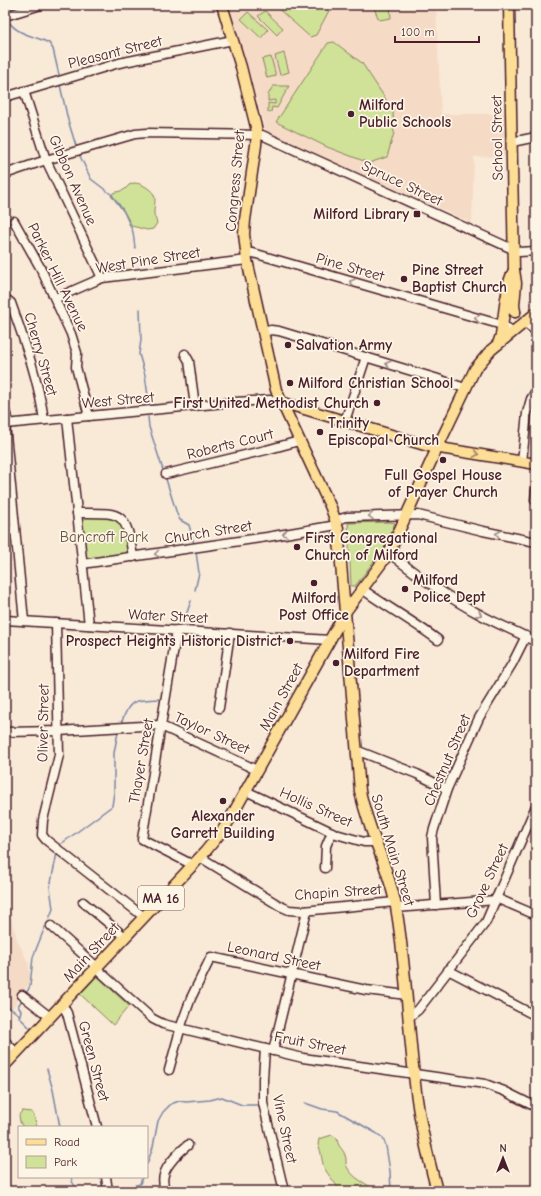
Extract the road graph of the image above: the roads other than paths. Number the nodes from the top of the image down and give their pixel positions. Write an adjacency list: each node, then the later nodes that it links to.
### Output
1 (41, 5): 4 (street)
2 (222, 5): 5 (main road, Congress Street)
3 (509, 5): 10 (main road, School Street)
4 (5, 16)
5 (233, 40): 6 (street, Pleasant Street); 8 (main road, Congress Street)
6 (24, 91): 7 (street, Pleasant Street); 11 (street, Gibbon Avenue)
7 (5, 97)
8 (257, 134): 11 (street); 14 (street, Spruce Street); 16 (main road, Congress Street)
9 (536, 137): 10 (street)
10 (512, 142): 14 (main road, School Street)
11 (46, 160): 12 (street); 18 (street, Gibbon Avenue)
12 (5, 174)
13 (14, 221): 21 (street, Parker Hill Avenue)
14 (514, 250): 15 (street, Spruce Street); 17 (main road, School Street)
15 (536, 251)
16 (247, 256): 18 (street, West Pine Street); 25 (street, Pine Street, one-way to 16); 28 (main road, Congress Street)
17 (514, 270): 19 (main road, School Street); 22 (main road, School Street)
18 (102, 278): 21 (street, West Pine Street)
19 (506, 294): 22 (main road); 25 (main road, School Street)
20 (5, 298): 39 (street, Cherry Street)
21 (56, 298): 37 (street, Parker Hill Avenue)
22 (515, 312): 24 (main road)
23 (536, 313): 24 (main road, Main Street / MA 16)
24 (524, 322): 26 (main road, Main Street / MA 16); 27 (street)
25 (502, 325): 26 (street, Pine Street); 29 (main road, School Street)
26 (513, 331): 29 (main road, Main Street / MA 16)
27 (536, 331)
28 (263, 332): 31 (street); 34 (main road, Congress Street)
29 (498, 344): 32 (main road, Main Street / MA 16)
30 (185, 354): 35 (street)
31 (366, 357): 32 (street, one-way to 31); 40 (street)
32 (465, 388): 43 (main road, Main Street / MA 16)
33 (536, 391): 44 (street)
34 (281, 402): 35 (street, West Street); 40 (main road); 42 (main road, Congress Street)
35 (195, 406): 37 (street, West Street)
36 (5, 411): 41 (street)
37 (89, 416): 38 (street, West Street)
38 (67, 418): 39 (street, West Street); 49 (street)
39 (44, 420): 41 (street, West Street)
40 (345, 421): 43 (main road)
41 (6, 424): 52 (street)
42 (299, 440): 46 (street, Roberts Court); 51 (main road, Congress Street)
43 (437, 448): 44 (main road, one-way to 44); 50 (main road, Main Street / MA 16)
44 (522, 462): 45 (main road)
45 (536, 464)
46 (166, 474)
47 (536, 490): 48 (street)
48 (535, 500)
49 (77, 513): 56 (street); 57 (street)
50 (407, 516): 51 (street, Church Street, one-way to 51); 54 (street, Church Street, one-way to 50); 55 (main road, Main Street / MA 16)
51 (337, 523): 56 (street, Church Street, one-way to 56); 59 (main road, Congress Street)
52 (15, 530): 53 (street); 61 (street)
53 (5, 531)
54 (536, 542)
55 (389, 553): 58 (main road, Main Street / MA 16); 66 (street, one-way to 66)
56 (134, 557): 57 (street, Church Street)
57 (82, 564): 63 (street)
58 (362, 589): 59 (main road, Main Street / MA 16); 68 (street)
59 (346, 611): 67 (main road, Main Street / MA 16); 74 (main road, South Main Street)
60 (5, 620): 61 (street, Water Street)
61 (24, 621): 62 (street, Water Street)
62 (56, 623): 63 (street, Water Street); 72 (street, Oliver Street)
63 (88, 625): 64 (street, Water Street)
64 (177, 630): 65 (street, Water Street); 71 (street, Thayer Street)
65 (230, 633): 67 (street, Water Street); 70 (street)
66 (526, 636): 69 (street); 76 (street, Chestnut Street)
67 (330, 640): 75 (main road, Main Street / MA 16)
68 (438, 640)
69 (536, 642)
70 (220, 708)
71 (161, 725): 72 (street, Taylor Street); 75 (street, Taylor Street); 82 (street, Thayer Street)
72 (58, 731): 73 (street, Taylor Street); 90 (street, Oliver Street)
73 (5, 732)
74 (356, 750): 76 (street); 80 (main road, South Main Street)
75 (257, 770): 77 (main road, Main Street / MA 16)
76 (447, 788): 87 (street, Chestnut Street)
77 (246, 791): 79 (street, Hollis Street); 81 (main road, Main Street / MA 16)
78 (536, 806): 84 (street, Grove Street)
79 (332, 832): 80 (street, Hollis Street); 83 (street)
80 (376, 842): 86 (main road, South Main Street)
81 (200, 857): 82 (main road, Main Street / MA 16); 88 (street, Chapin Street)
82 (193, 865): 90 (main road, Main Street / MA 16)
83 (325, 868)
84 (496, 899): 87 (street, Chapin Street); 89 (street); 94 (street, Grove Street)
85 (83, 902): 92 (street)
86 (396, 905): 87 (street, Chapin Street); 88 (street, Chapin Street); 97 (main road, South Main Street)
87 (436, 905)
88 (307, 911): 95 (street, Vine Street)
89 (536, 915)
90 (144, 917): 92 (main road, Main Street / MA 16)
91 (51, 926): 93 (street, Fruit Street)
92 (125, 937): 93 (main road, Main Street / MA 16)
93 (97, 967): 98 (main road, Main Street / MA 16); 102 (street, Fruit Street)
94 (448, 970): 99 (street); 101 (street, Grove Street)
95 (292, 974): 97 (street, Leonard Street); 102 (street, Leonard Street); 104 (street, Vine Street)
96 (22, 995): 100 (street)
97 (406, 995): 101 (main road, South Main Street)
98 (62, 1004): 100 (main road, Main Street / MA 16); 110 (street, Green Street)
99 (536, 1016)
100 (50, 1017): 105 (main road, Main Street / MA 16)
101 (409, 1018): 108 (main road, South Main Street)
102 (181, 1028): 104 (street, Fruit Street); 107 (street)
103 (5, 1042): 105 (street)
104 (269, 1050): 108 (street, Fruit Street); 115 (street, Vine Street)
105 (16, 1053): 106 (main road, Main Street / MA 16)
106 (5, 1065)
107 (169, 1070)
108 (414, 1075): 109 (street, Fruit Street); 116 (main road, South Main Street)
109 (536, 1107)
110 (97, 1126)
111 (188, 1145): 114 (street)
112 (106, 1178): 113 (street)
113 (108, 1191)
114 (165, 1191)
115 (284, 1191)
116 (437, 1191)

